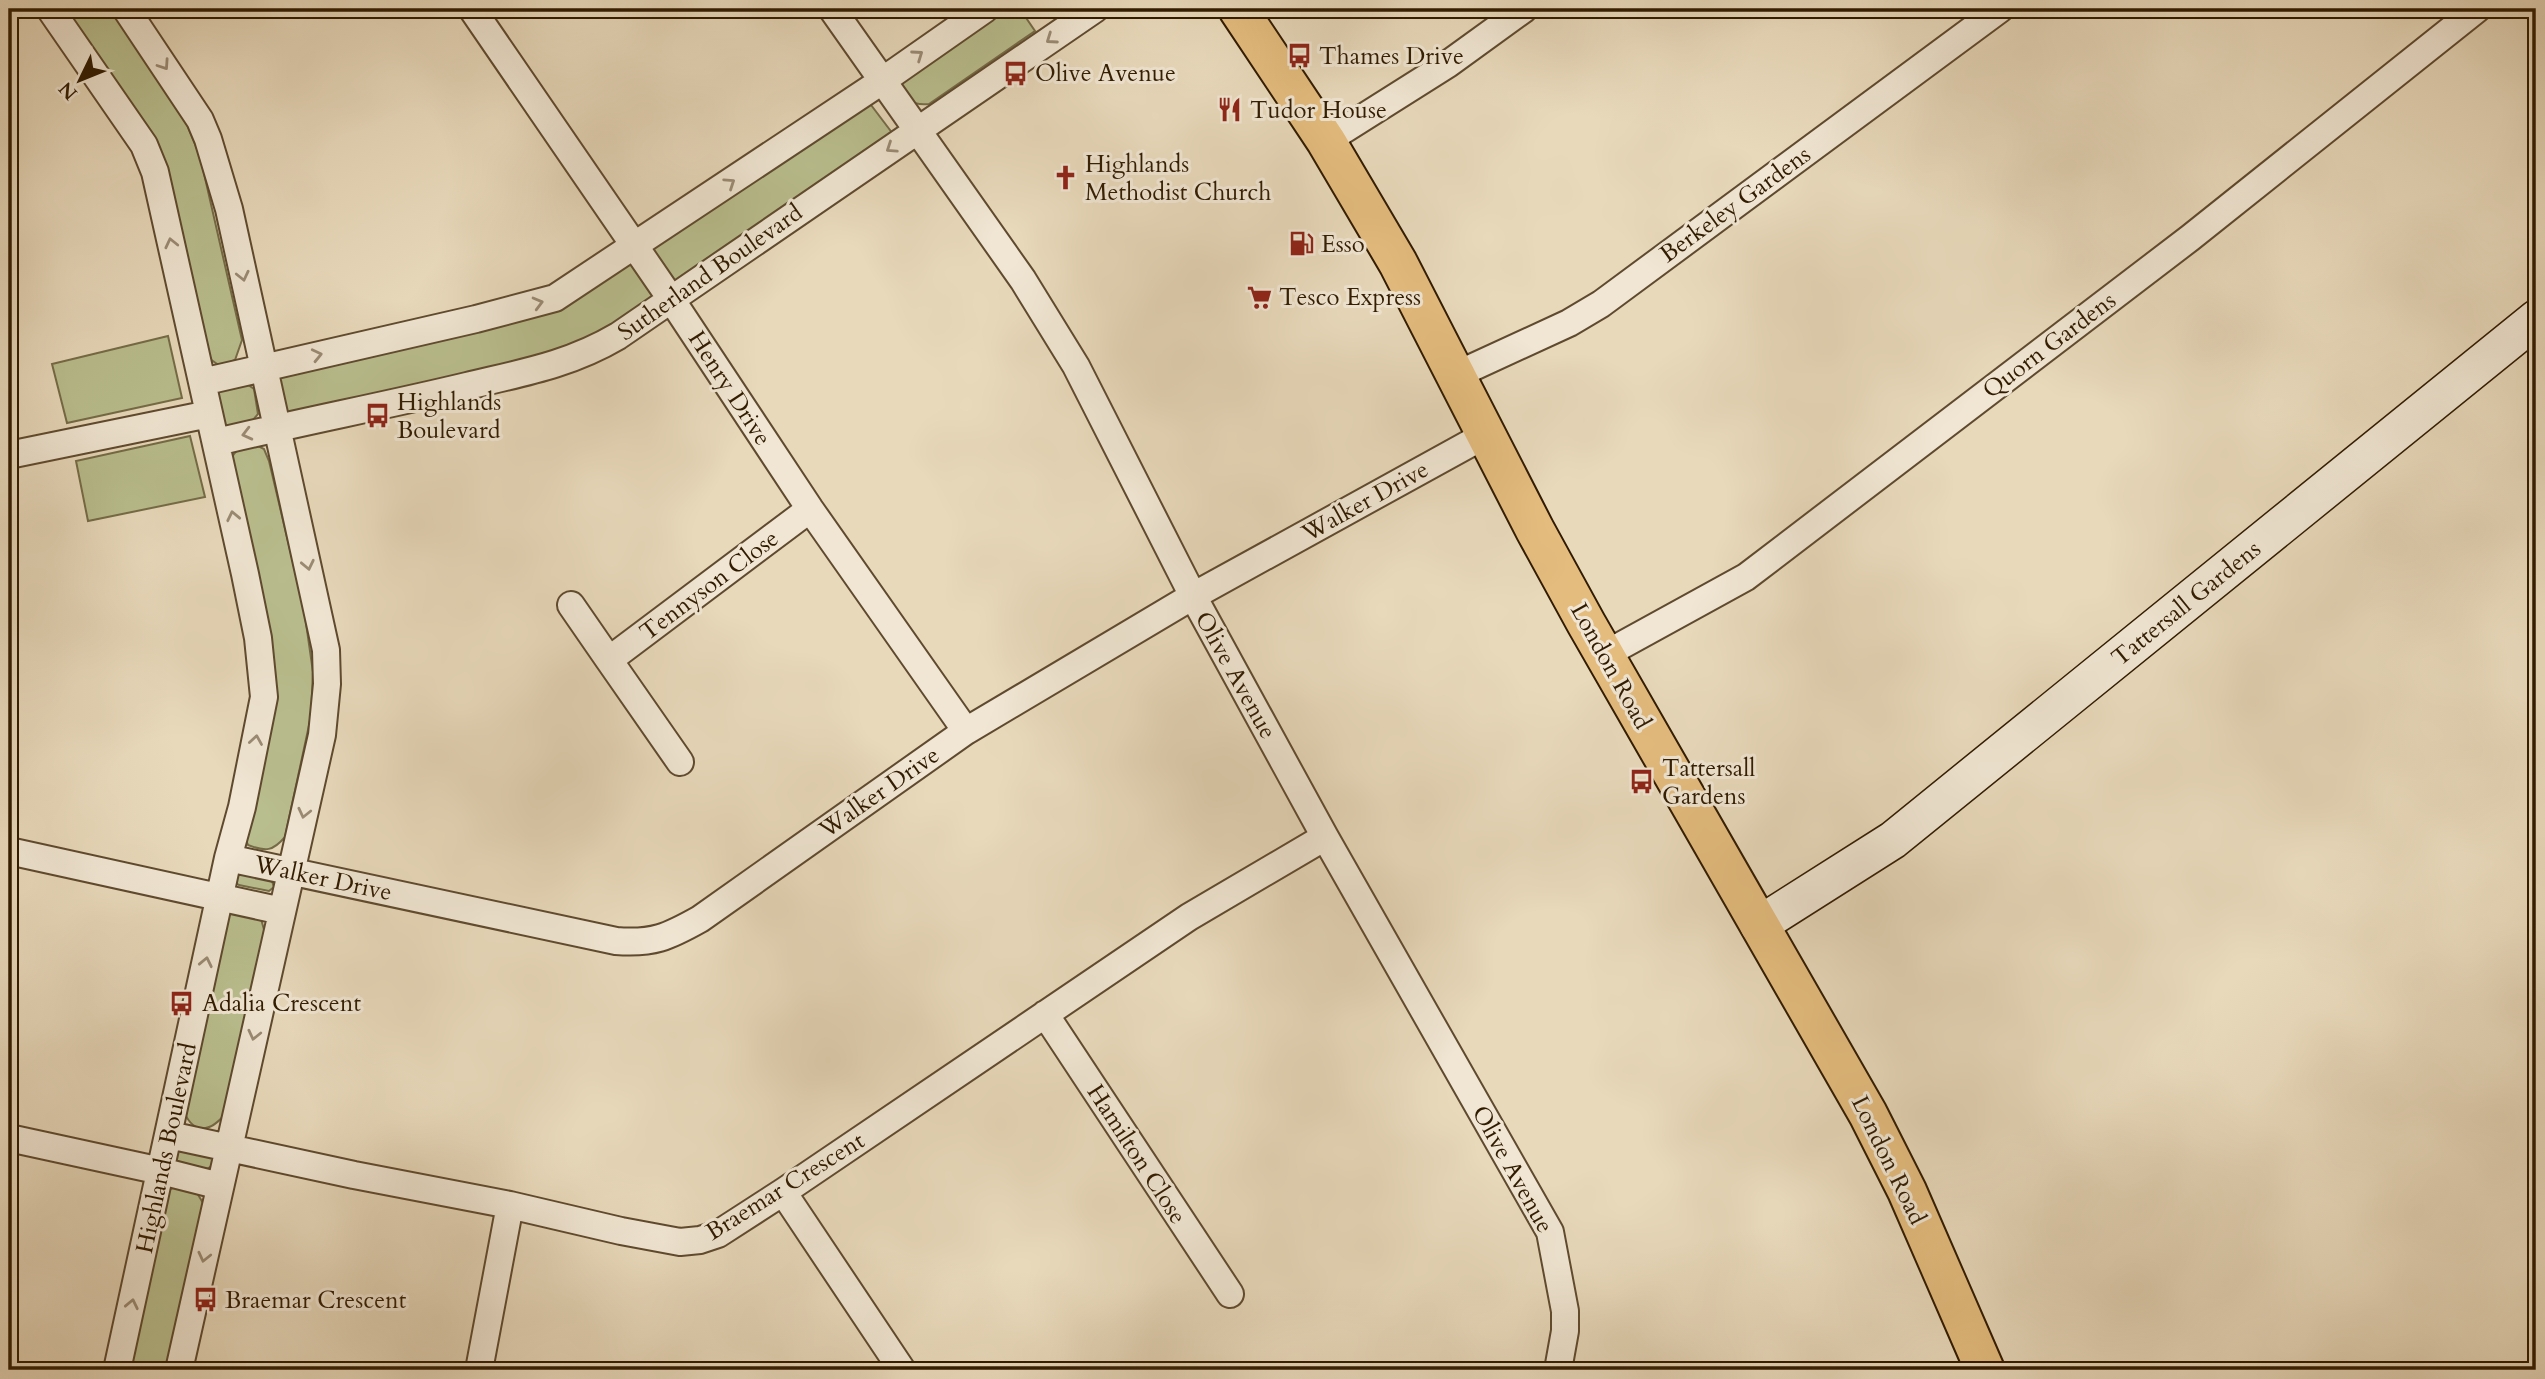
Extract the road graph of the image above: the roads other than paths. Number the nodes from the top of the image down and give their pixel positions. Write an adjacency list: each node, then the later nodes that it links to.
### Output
1 (52, 9): 19 (street, Highlands Boulevard, one-way to 1)
2 (126, 9): 17 (street, one-way to 17)
3 (472, 9): 14 (street, Henry Drive)
4 (832, 9): 11 (street, Olive Avenue)
5 (985, 9): 11 (street, one-way to 5)
6 (1095, 9): 12 (street, Sutherland Boulevard, one-way to 12)
7 (1238, 9): 13 (main road, London Road)
8 (1524, 9): 13 (street)
9 (2000, 9): 18 (street, Berkeley Gardens)
10 (2477, 9): 28 (street, Quorn Gardens)
11 (882, 81): 12 (street, Olive Avenue); 14 (street, one-way to 11)
12 (918, 130): 15 (street, Sutherland Boulevard, one-way to 15); 26 (street, Olive Avenue)
13 (1326, 141): 18 (main road, London Road)
14 (635, 247): 15 (street, Henry Drive); 17 (street, one-way to 14)
15 (671, 299): 21 (street, Sutherland Boulevard); 25 (street, Henry Drive)
16 (2536, 318): 38 (street, Tattersall Gardens)
17 (265, 367): 19 (street); 21 (street)
18 (1456, 375): 22 (main road, London Road)
19 (202, 382): 20 (street, Highlands Boulevard)
20 (209, 414): 23 (street, Highlands Boulevard); 24 (street)
21 (278, 427): 23 (street, Sutherland Boulevard, one-way to 23); 35 (street, one-way to 35)
22 (1487, 434): 26 (street, Walker Drive); 28 (main road, London Road)
23 (217, 442): 34 (street, Highlands Boulevard, one-way to 23)
24 (9, 455)
25 (810, 509): 29 (street, Tennyson Close); 30 (street, Henry Drive)
26 (1193, 596): 30 (street, Walker Drive); 32 (street, Olive Avenue)
27 (571, 605): 29 (street)
28 (1604, 655): 38 (main road, London Road)
29 (608, 660): 31 (street)
30 (965, 731): 35 (street, Walker Drive)
31 (680, 762)
32 (1325, 837): 39 (street, Braemar Crescent); 52 (street, Olive Avenue)
33 (9, 851): 36 (street)
34 (228, 858): 35 (street, Walker Drive); 36 (street, Highlands Boulevard)
35 (291, 872): 37 (street)
36 (220, 898): 37 (street); 40 (street, Highlands Boulevard, one-way to 36)
37 (282, 911): 42 (street, one-way to 42)
38 (1759, 925): 53 (main road, London Road)
39 (1045, 1014): 45 (street, Braemar Crescent); 47 (street, Hamilton Close)
40 (169, 1135): 42 (street, Braemar Crescent); 43 (street, Highlands Boulevard)
41 (9, 1138): 43 (street)
42 (229, 1148): 44 (street); 46 (street, Braemar Crescent)
43 (161, 1171): 44 (street); 48 (street, Highlands Boulevard, one-way to 43)
44 (220, 1186): 49 (street, one-way to 49)
45 (783, 1192): 46 (street, Braemar Crescent); 51 (street)
46 (510, 1205): 50 (street)
47 (1230, 1294)
48 (117, 1370)
49 (179, 1370)
50 (479, 1370)
51 (902, 1370)
52 (1558, 1370)
53 (1985, 1370)

